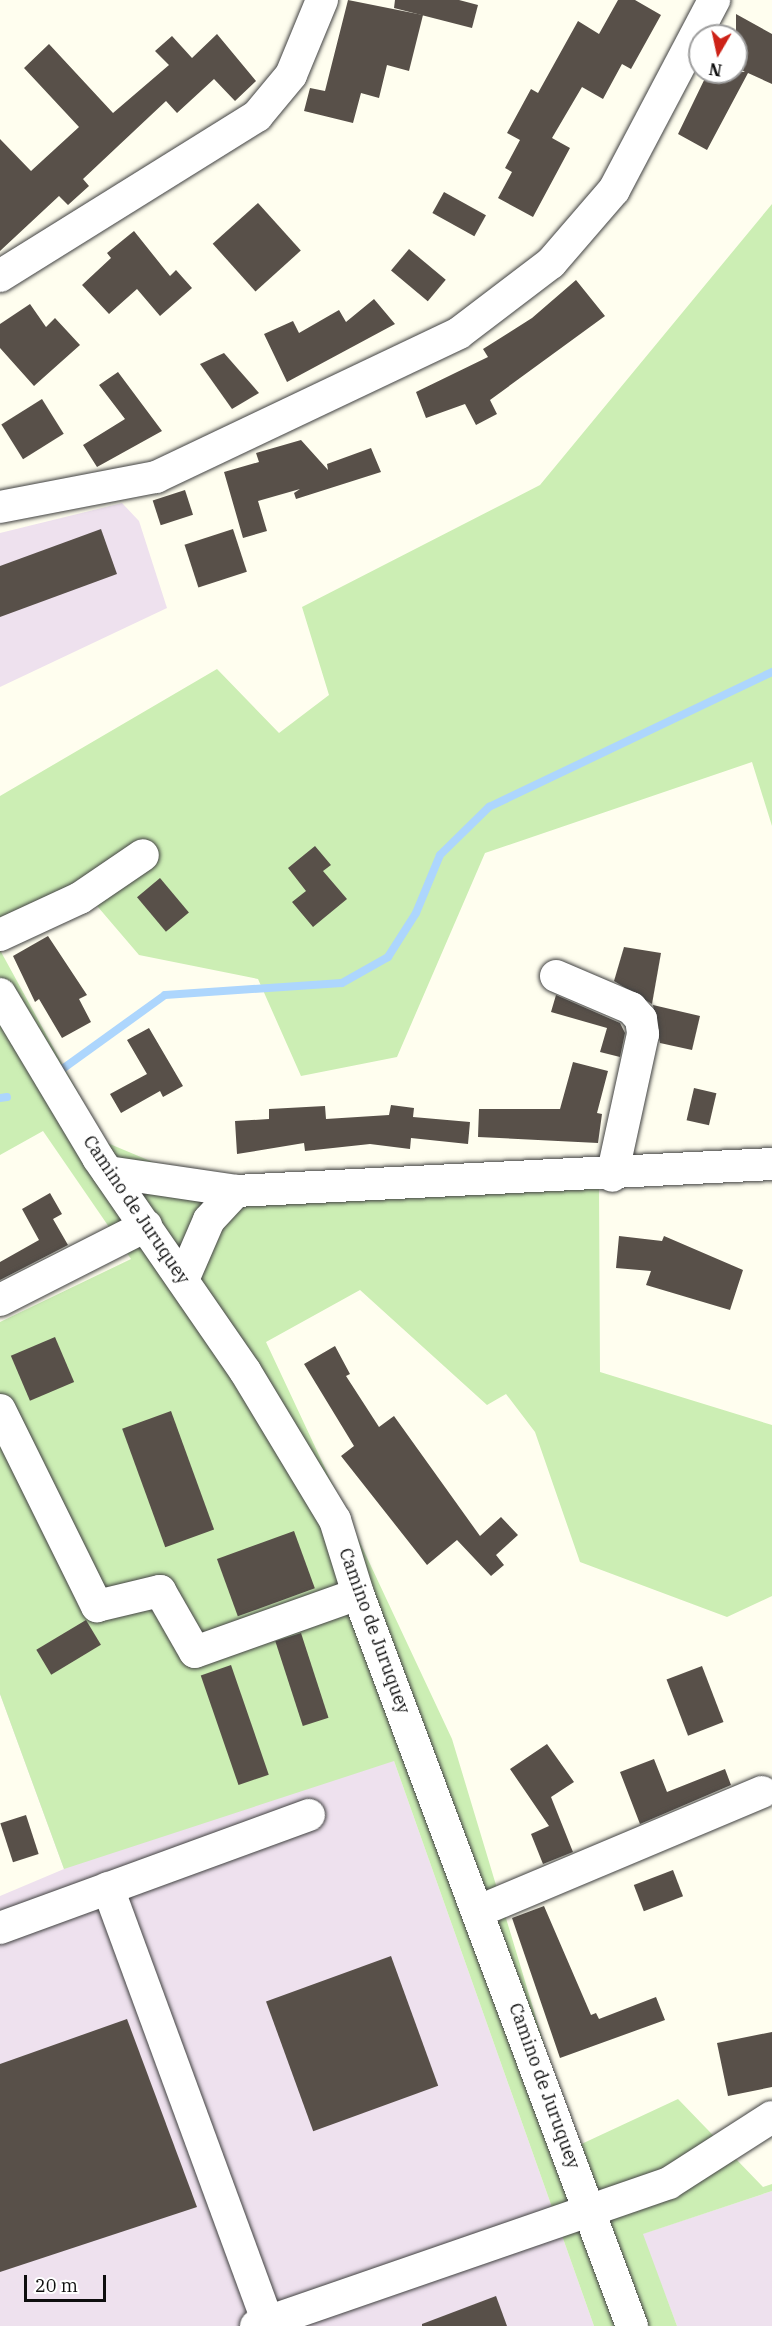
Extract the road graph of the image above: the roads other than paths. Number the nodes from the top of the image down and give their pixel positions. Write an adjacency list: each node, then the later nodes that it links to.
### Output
1 (322, 0): 3 (street)
2 (714, 0): 4 (street)
3 (0, 276)
4 (0, 507)
5 (143, 855): 6 (street)
6 (0, 934)
7 (556, 976): 11 (street)
8 (0, 994): 10 (street, Camino de Juruquey)
9 (772, 1164): 11 (street)
10 (108, 1172): 12 (street); 13 (street, Camino de Juruquey)
11 (612, 1176): 12 (street)
12 (236, 1191): 14 (street)
13 (146, 1226): 14 (street, Camino de Juruquey); 15 (street)
14 (183, 1280): 17 (street, Camino de Juruquey)
15 (0, 1300)
16 (0, 1410): 17 (street)
17 (358, 1594): 21 (street, Camino de Juruquey)
18 (762, 1792): 21 (street)
19 (309, 1815): 20 (street)
20 (108, 1888): 22 (street); 25 (street)
21 (479, 1911): 24 (street, Camino de Juruquey)
22 (0, 1928)
23 (772, 2117): 24 (street)
24 (591, 2214): 25 (street); 26 (street, Camino de Juruquey)
25 (262, 2324)
26 (632, 2326)

